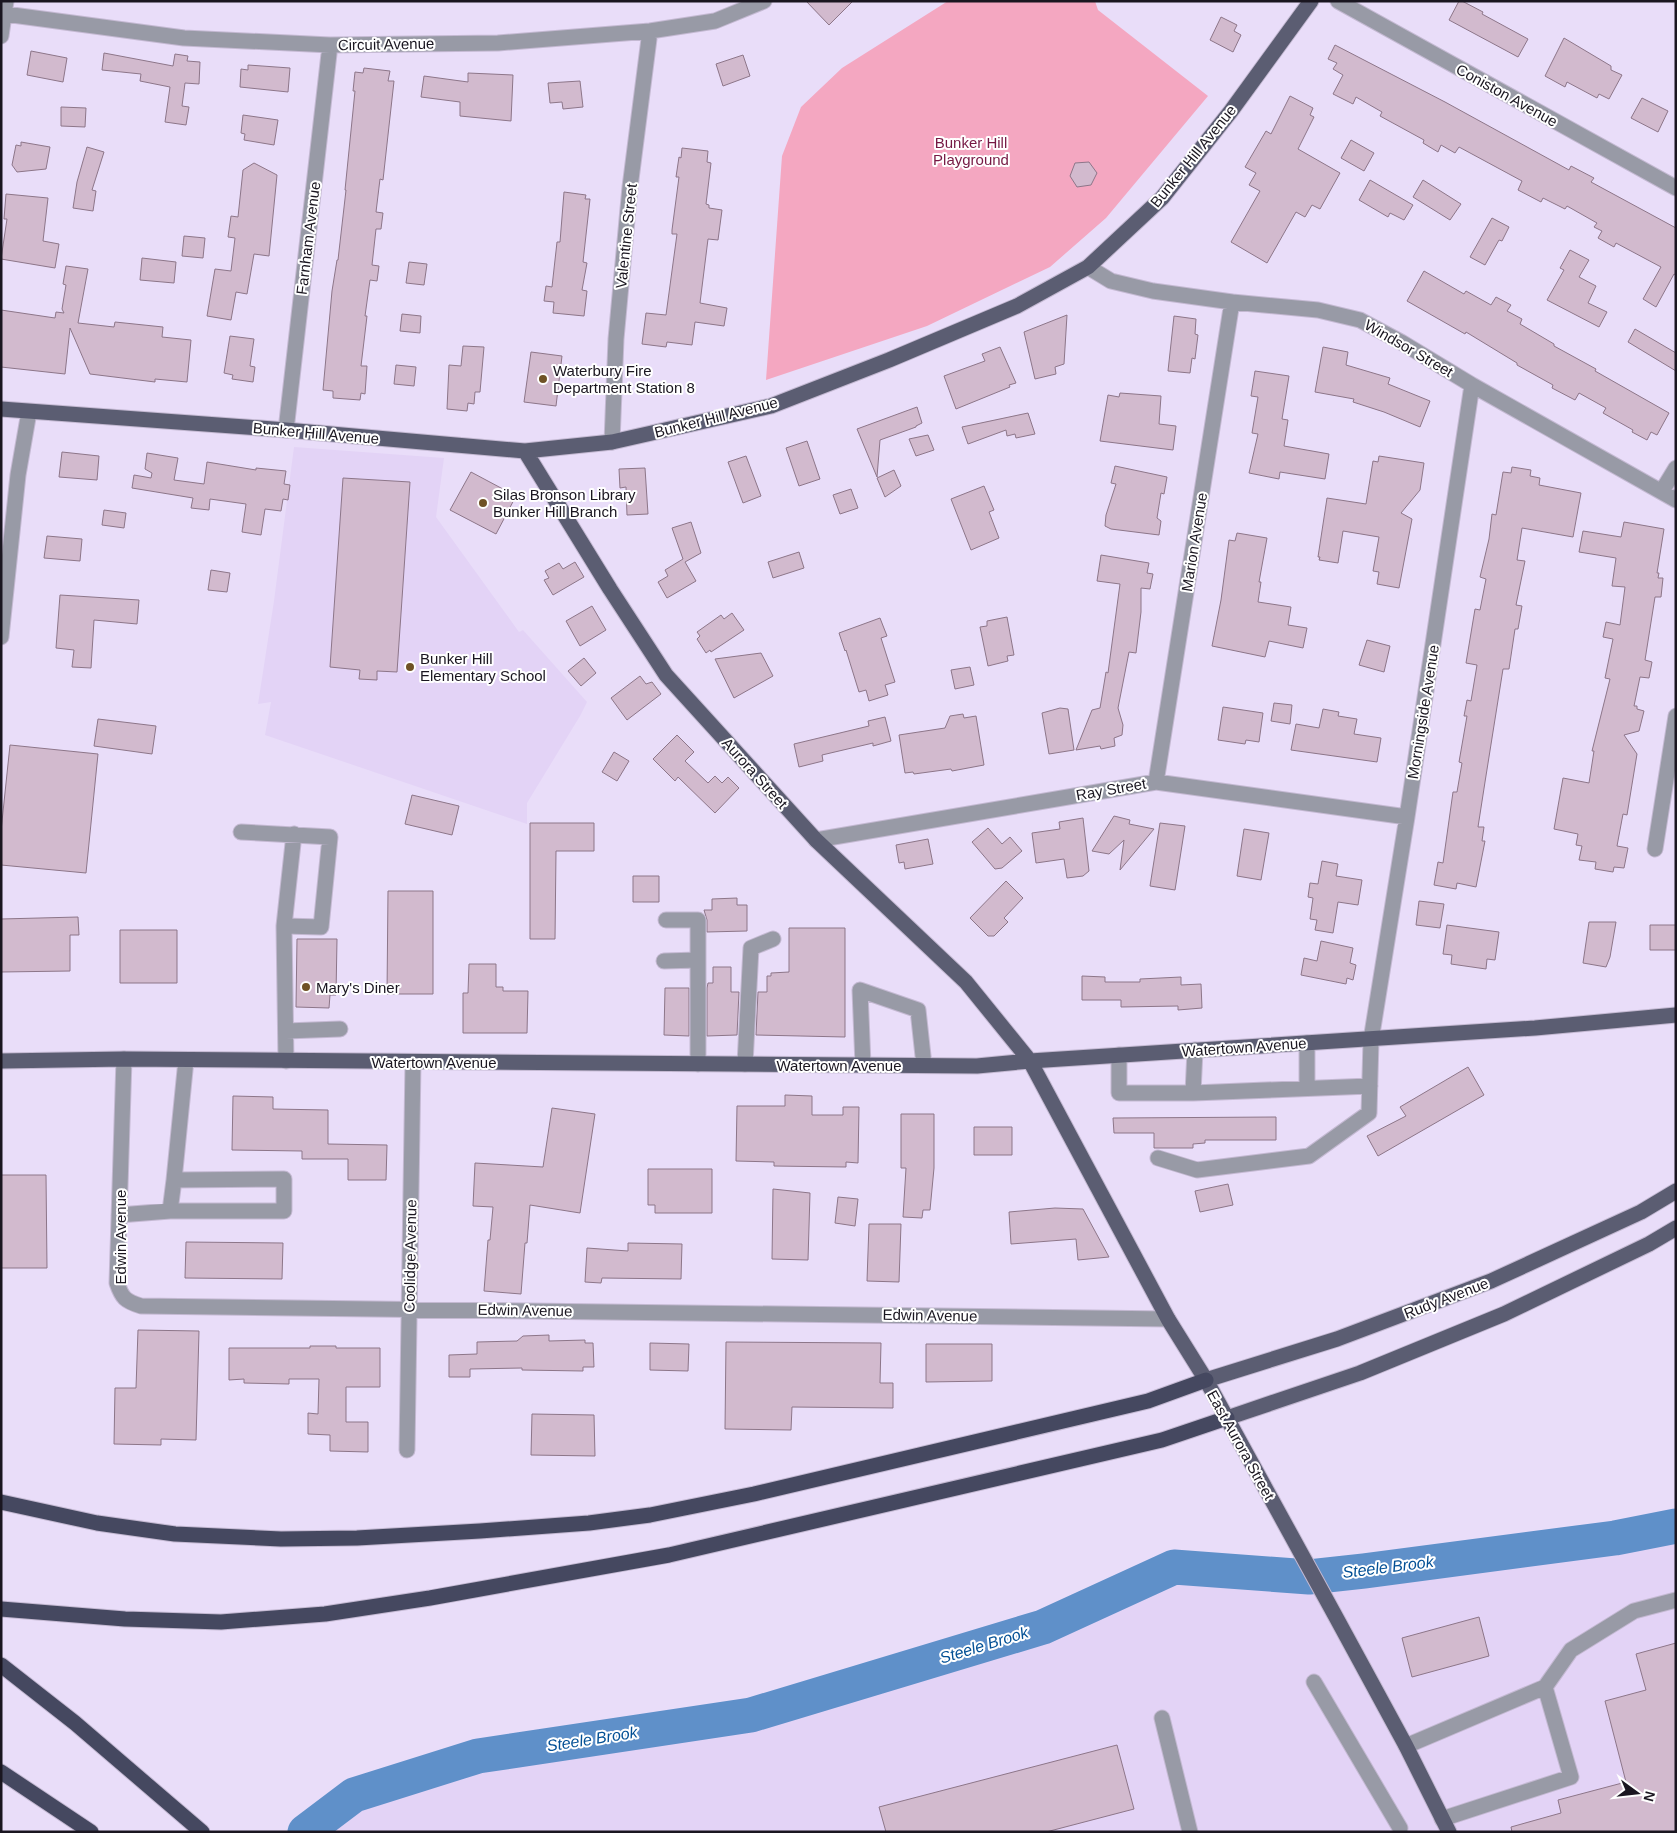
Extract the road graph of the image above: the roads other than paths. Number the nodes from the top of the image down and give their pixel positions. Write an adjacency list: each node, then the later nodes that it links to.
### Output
1 (764, 1): 5 (street, Circuit Avenue)
2 (1311, 1): 9 (main road, Bunker Hill Avenue)
3 (1338, 1): 8 (street, Coniston Avenue)
4 (5, 8): 6 (street); 7 (street, Circuit Avenue)
5 (650, 31): 7 (street, Circuit Avenue); 15 (street, Valentine Street)
6 (1, 36)
7 (330, 45): 14 (street, Farnham Avenue)
8 (1676, 188)
9 (1088, 267): 10 (street, Windsor Street); 15 (main road, Bunker Hill Avenue)
10 (1232, 302): 11 (street, Windsor Street); 22 (street, Marion Avenue)
11 (1472, 385): 18 (street, Windsor Street); 23 (street, Morningside Avenue)
12 (1, 410): 13 (main road, Bunker Hill Avenue)
13 (29, 412): 14 (main road, Bunker Hill Avenue); 20 (street)
14 (286, 430): 16 (main road, Bunker Hill Avenue)
15 (612, 442): 16 (main road, Bunker Hill Avenue)
16 (525, 451): 26 (main road, Aurora Street)
17 (1676, 468): 18 (street)
18 (1662, 491): 19 (street, Windsor Street)
19 (1676, 500)
20 (1, 637)
21 (1676, 716): 27 (street)
22 (1156, 782): 23 (street, Ray Street); 26 (street, Ray Street)
23 (1407, 817): 36 (street, Morningside Avenue)
24 (241, 832): 25 (street)
25 (294, 834): 29 (street); 29 (street)
26 (816, 840): 43 (main road, Aurora Street)
27 (1655, 850)
28 (666, 920): 31 (street)
29 (284, 926): 35 (street)
30 (773, 938): 47 (street)
31 (698, 960): 32 (street); 46 (street)
32 (664, 961)
33 (1676, 1015): 36 (main road, Watertown Avenue)
34 (340, 1029): 35 (street)
35 (286, 1031): 44 (street)
36 (1371, 1040): 37 (main road, Watertown Avenue); 50 (street, Morningside Avenue)
37 (1307, 1043): 38 (main road, Watertown Avenue); 51 (street)
38 (1195, 1050): 39 (main road, Watertown Avenue); 52 (street)
39 (1120, 1055): 43 (main road, Watertown Avenue); 52 (street)
40 (124, 1059): 41 (main road, Watertown Avenue); 42 (main road, Watertown Avenue); 57 (street, Edwin Avenue)
41 (1, 1060)
42 (186, 1060): 44 (main road, Watertown Avenue); 54 (street)
43 (1030, 1060): 49 (main road, Watertown Avenue); 60 (main road, East Aurora Street)
44 (286, 1061): 45 (main road, Watertown Avenue)
45 (413, 1062): 46 (main road, Watertown Avenue); 59 (street, Coolidge Avenue)
46 (698, 1064): 47 (main road, Watertown Avenue)
47 (745, 1064): 48 (main road, Watertown Avenue)
48 (863, 1065): 49 (main road, Watertown Avenue); 49 (street)
49 (924, 1065)
50 (1370, 1086): 51 (street); 53 (street, Morningside Avenue)
51 (1307, 1088): 52 (street)
52 (1193, 1093)
53 (1158, 1158)
54 (174, 1180): 56 (street); 56 (street)
55 (1676, 1191): 61 (main road, Rudy Avenue)
56 (170, 1211): 57 (street)
57 (119, 1215): 59 (street, Edwin Avenue)
58 (1676, 1228): 62 (main road)
59 (410, 1309): 60 (street, Edwin Avenue); 63 (street, Coolidge Avenue)
60 (1168, 1318): 61 (main road, East Aurora Street)
61 (1206, 1380): 62 (main road, East Aurora Street); 64 (highway)
62 (1227, 1418): 66 (highway); 71 (main road, East Aurora Street)
63 (408, 1450)
64 (1, 1502)
65 (1676, 1600): 69 (street)
66 (1, 1609)
67 (1, 1665): 76 (highway)
68 (1314, 1682): 74 (street)
69 (1544, 1687): 71 (street); 73 (street)
70 (1162, 1718): 77 (street)
71 (1406, 1746): 73 (main road, East Aurora Street)
72 (1, 1772): 75 (highway)
73 (1446, 1825)
74 (1400, 1828)
75 (91, 1832)
76 (202, 1832)
77 (1190, 1832)

